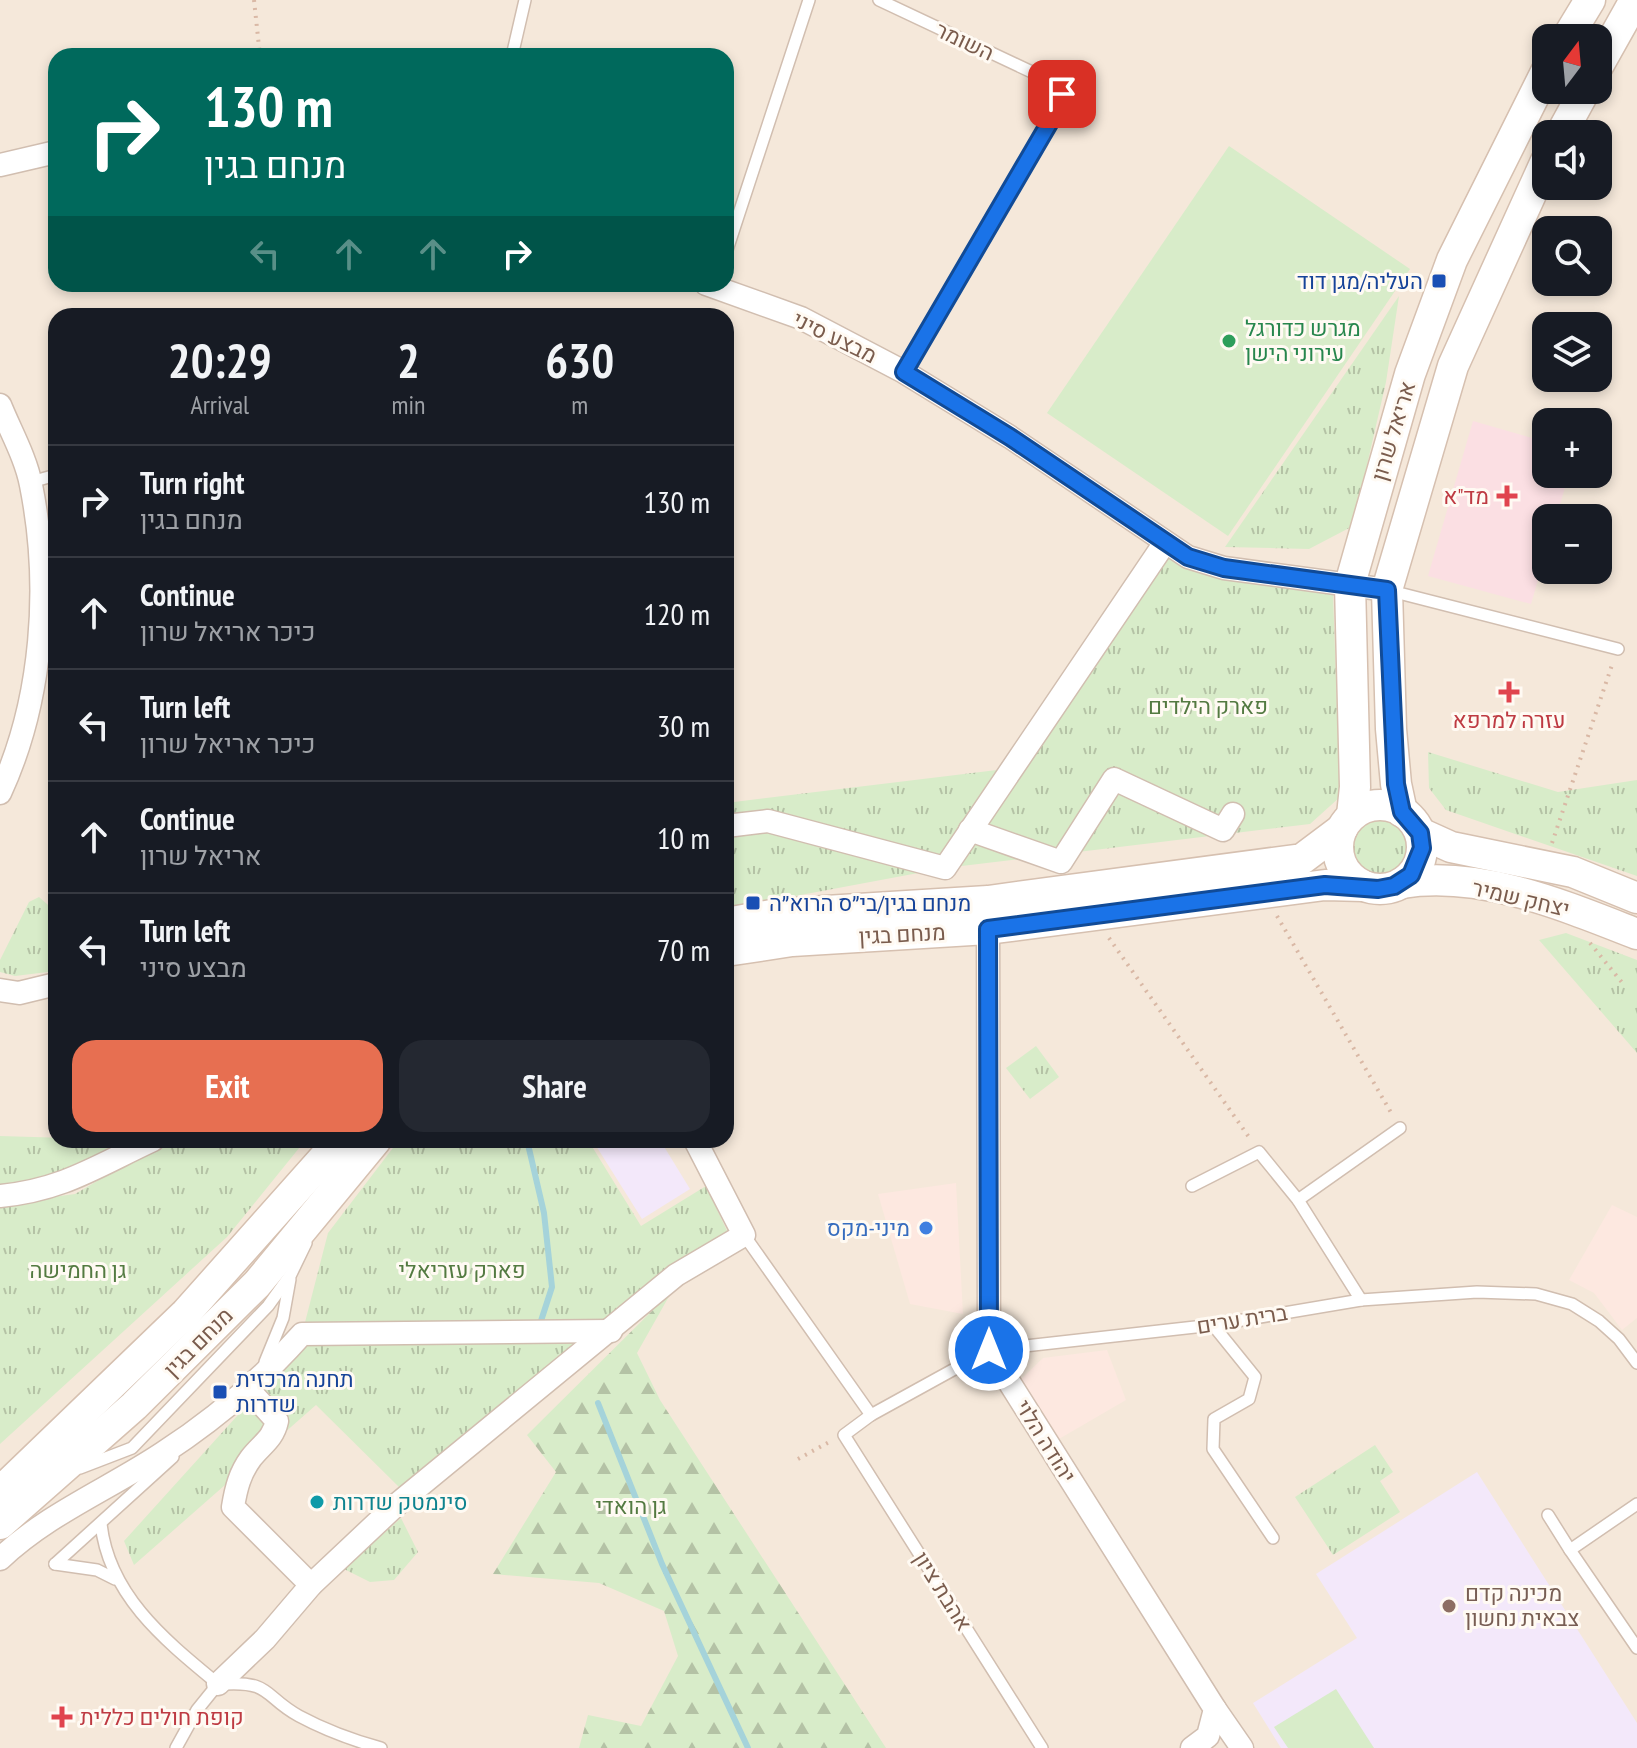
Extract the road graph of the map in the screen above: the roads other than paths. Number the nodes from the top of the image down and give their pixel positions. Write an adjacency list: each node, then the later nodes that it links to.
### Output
1 (525, 0): 8 (lane)
2 (809, 0): 13 (lane)
3 (879, 0): 15 (lane, השומר)
4 (1590, 0): 6 (main road)
5 (1635, 0): 7 (main road)
6 (1575, 24)
7 (1612, 41)
8 (514, 48)
9 (1532, 100): 20 (main road, אריאל שרון)
10 (48, 154): 11 (street)
11 (0, 165)
12 (1532, 192): 21 (main road, אריאל שרון)
13 (734, 229)
14 (732, 292): 15 (street, מבצע סיני)
15 (904, 372): 19 (street, מבצע סיני)
16 (0, 405): 18 (street)
17 (48, 477): 18 (lane)
18 (31, 482): 23 (street)
19 (1164, 544): 20 (street, מבצע סיני); 28 (street)
20 (1350, 584): 21 (street, מבצע סיני); 25 (main road, אריאל שרון)
21 (1387, 590): 22 (lane); 26 (main road, אריאל שרון)
22 (1618, 649)
23 (0, 793)
24 (1233, 814): 28 (street)
25 (1347, 822): 26 (main road); 30 (main road); 32 (main road, מנחם בגין)
26 (1411, 823): 29 (main road); 31 (main road, יצחק שמיר)
27 (734, 825): 28 (street)
28 (970, 830)
29 (1402, 883): 30 (main road); 34 (main road, יצחק שמיר)
30 (1364, 886): 32 (main road, מנחם בגין)
31 (1637, 898)
32 (988, 915): 33 (main road, מנחם בגין); 35 (main road, מנחם בגין); 52 (street)
33 (734, 922)
34 (1637, 934)
35 (734, 950)
36 (48, 986): 37 (street)
37 (0, 990)
38 (1400, 1128): 45 (lane)
39 (137, 1148): 44 (street)
40 (333, 1148): 58 (main road, מנחם בגין)
41 (370, 1148): 46 (main road, מנחם בגין)
42 (699, 1148): 47 (street)
43 (1192, 1186): 45 (lane)
44 (0, 1196)
45 (1298, 1200): 49 (lane)
46 (324, 1204): 48 (lane); 57 (main road, מנחם בגין)
47 (744, 1235): 51 (street); 55 (lane)
48 (291, 1274): 54 (lane); 57 (lane)
49 (1361, 1300): 50 (lane, ברית ערים); 53 (lane, ברית ערים)
50 (1213, 1325): 52 (lane, ברית ערים); 63 (lane)
51 (611, 1331): 54 (street); 67 (street)
52 (989, 1350): 55 (lane, ברית ערים); 70 (street, יהודה הלוי)
53 (1637, 1363)
54 (247, 1388): 62 (lane); 65 (street); 67 (street)
55 (871, 1415): 56 (lane, ברית ערים)
56 (844, 1435): 73 (lane, אהבת ציון)
57 (53, 1478): 61 (main road, מנחם בגין)
58 (0, 1492)
59 (1637, 1504): 64 (lane)
60 (1548, 1515): 64 (lane)
61 (0, 1524)
62 (101, 1524): 66 (lane); 66 (lane)
63 (1273, 1538)
64 (1570, 1550): 68 (lane)
65 (0, 1559)
66 (116, 1579): 69 (lane)
67 (311, 1585): 69 (street)
68 (1637, 1648)
69 (218, 1684): 71 (lane); 72 (lane)
70 (1215, 1709): 74 (street); 75 (street, יהודה הלוי)
71 (176, 1748)
72 (381, 1748)
73 (1042, 1748)
74 (1192, 1748)
75 (1242, 1748)

